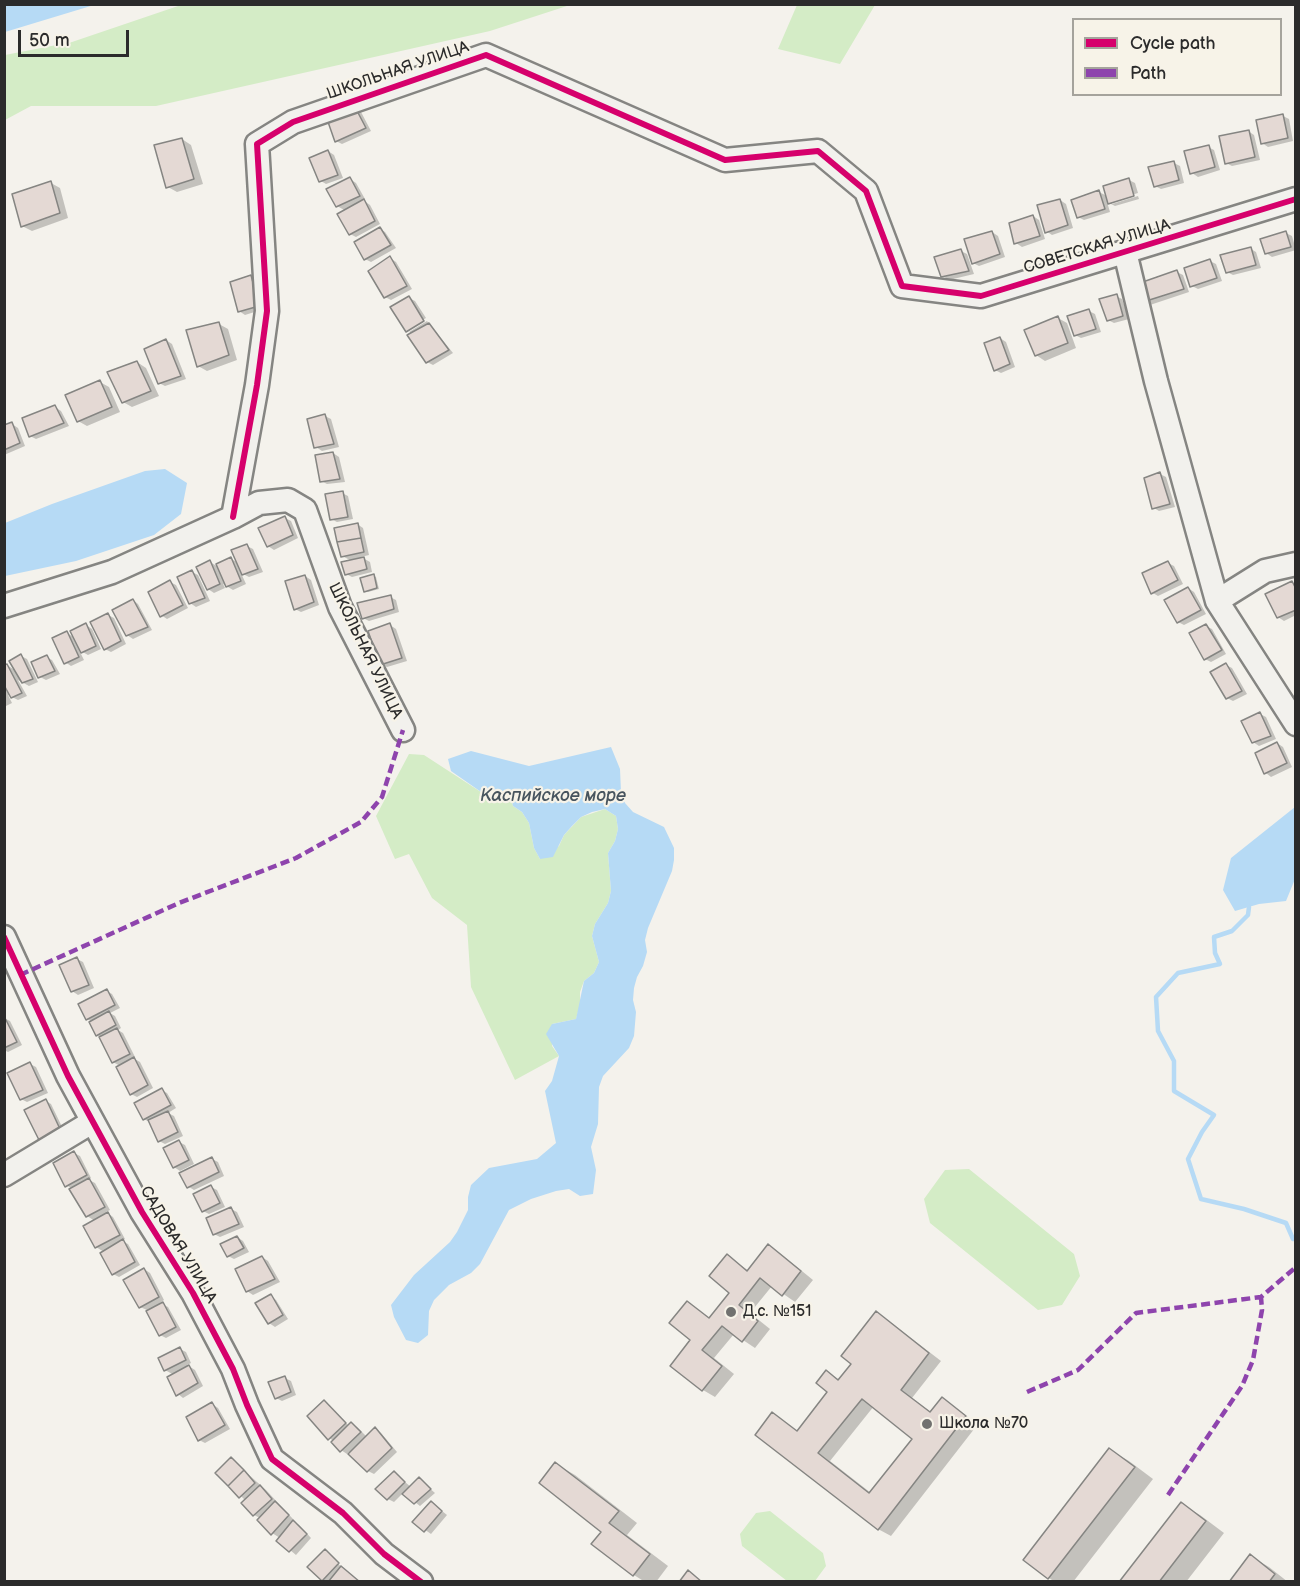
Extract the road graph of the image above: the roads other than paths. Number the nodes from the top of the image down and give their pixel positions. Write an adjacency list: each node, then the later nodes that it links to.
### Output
1 (1296, 199): 2 (street, СОВЕТСКАЯ УЛИЦА)
2 (1125, 252): 3 (street, СОВЕТСКАЯ УЛИЦА); 6 (street, СОВЕТСКАЯ УЛИЦА)
3 (902, 286): 4 (street, ШКОЛЬНАЯ УЛИЦА)
4 (233, 517): 7 (street, ШКОЛЬНАЯ УЛИЦА); 9 (street, ШКОЛЬНАЯ УЛИЦА)
5 (1296, 564): 6 (street)
6 (1217, 601): 8 (street, СОВЕТСКАЯ УЛИЦА)
7 (4, 606)
8 (1296, 724)
9 (404, 730)
10 (4, 937): 11 (street, САДОВАЯ УЛИЦА)
11 (92, 1122): 12 (street); 13 (street, САДОВАЯ УЛИЦА)
12 (4, 1175)
13 (421, 1581)

